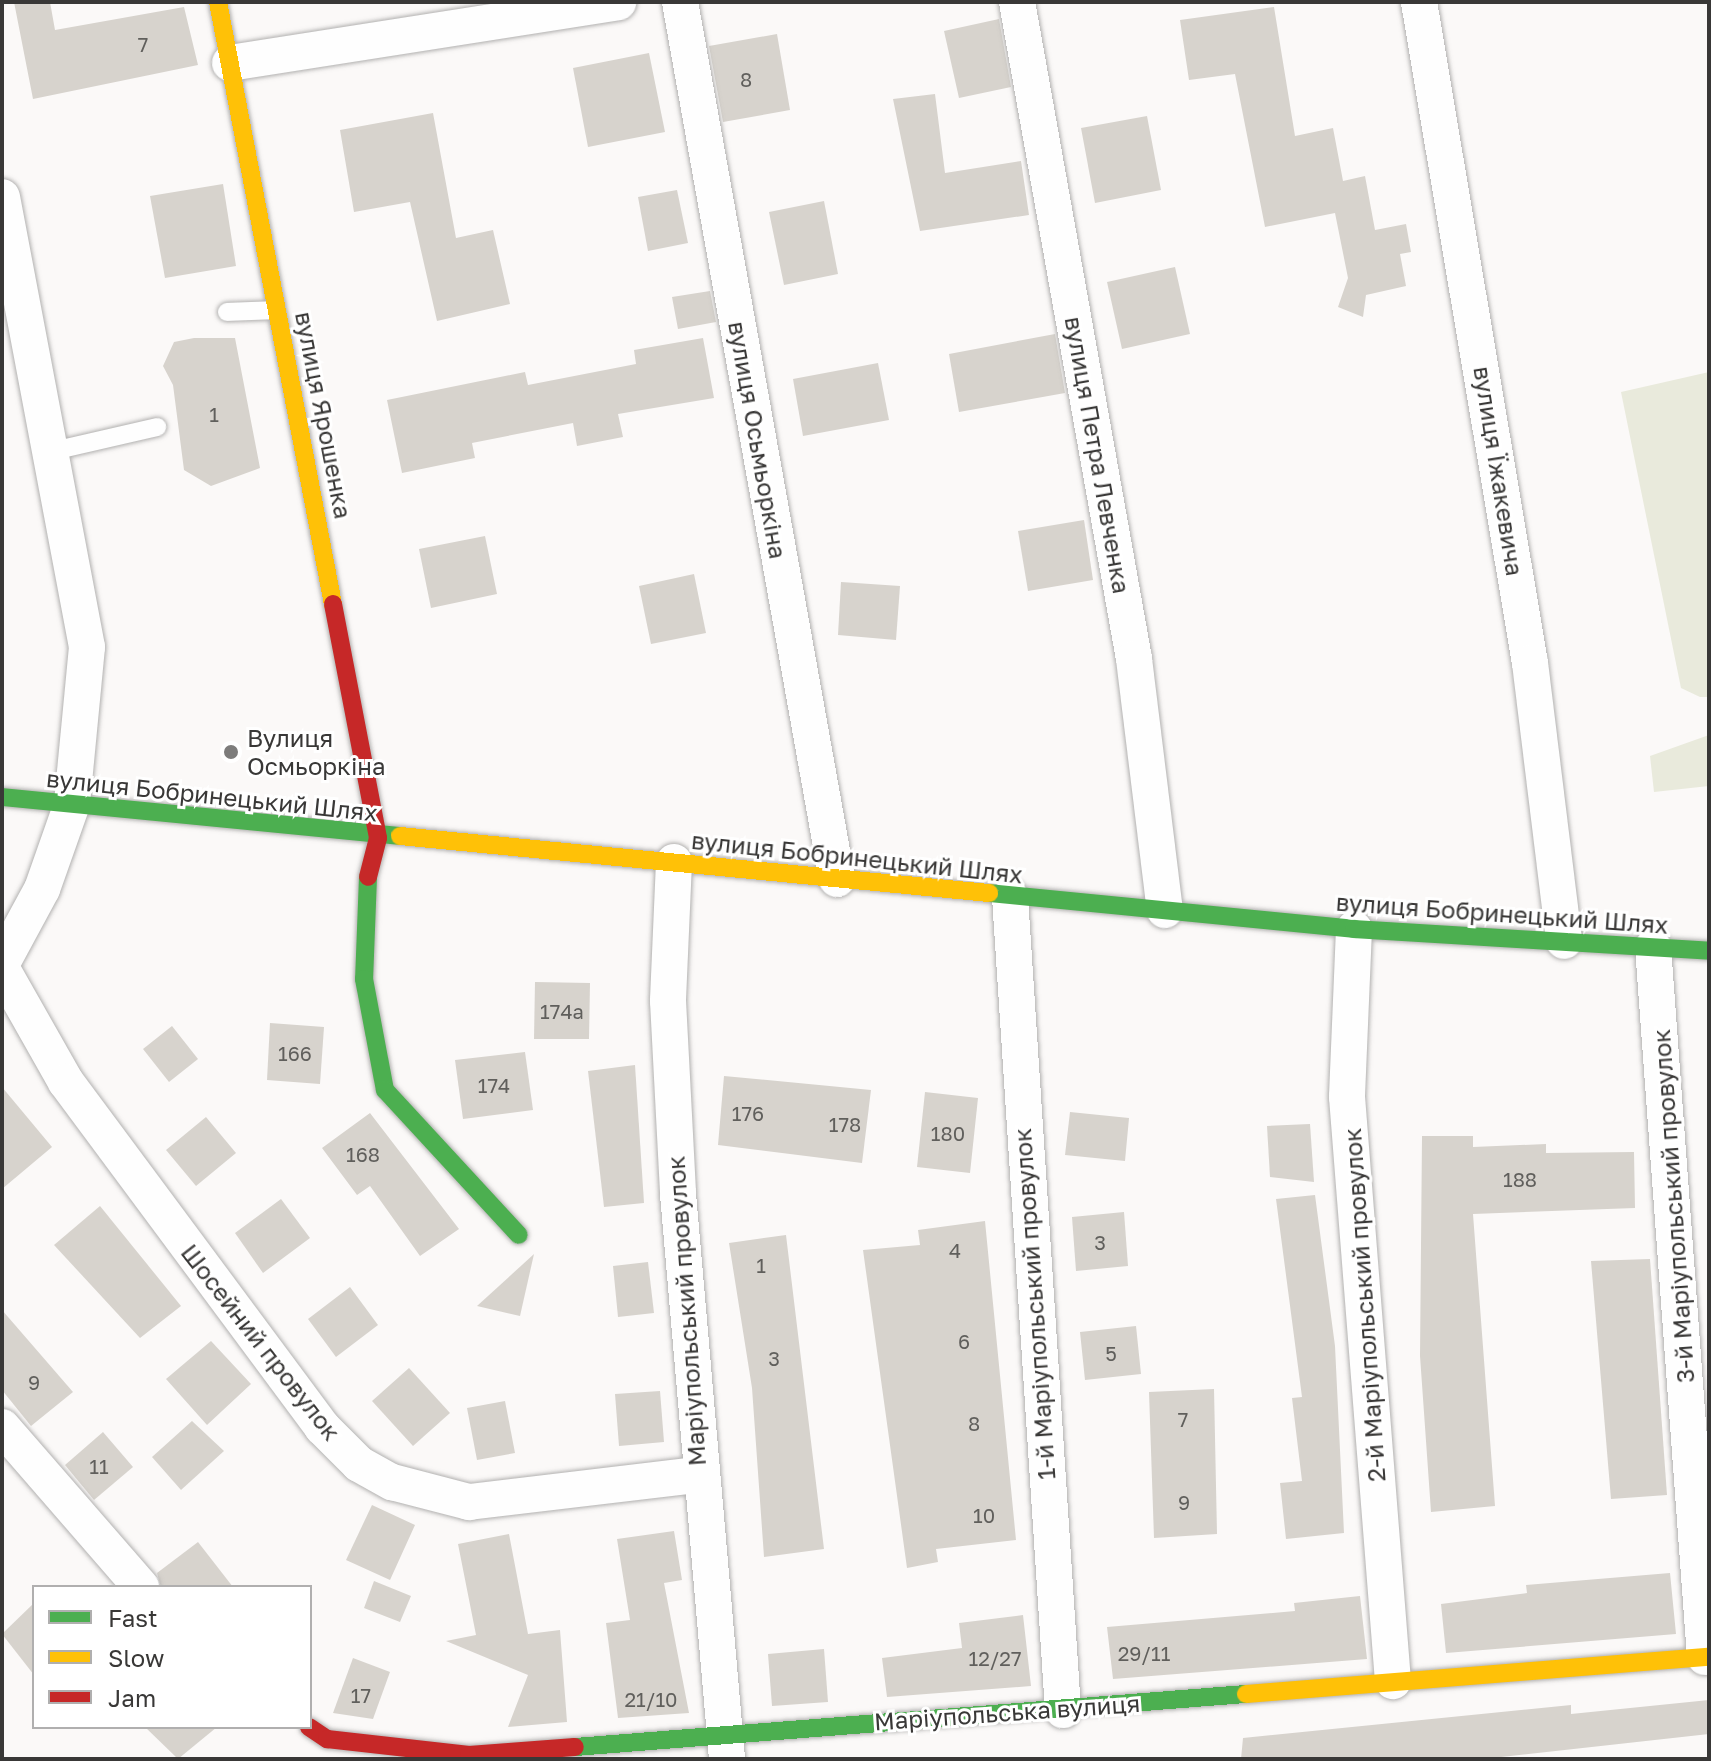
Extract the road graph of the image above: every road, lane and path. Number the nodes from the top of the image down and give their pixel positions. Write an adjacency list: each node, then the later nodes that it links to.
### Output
1 (218, 2): 6 (street, вулиця Ярошенка)
2 (618, 2): 6 (street)
3 (680, 2): 16 (street, вулиця Осьмьоркіна)
4 (1017, 2): 18 (street, вулиця Петра Левченка)
5 (1419, 2): 20 (street, вулиця Їжакевича)
6 (230, 63): 8 (street, вулиця Ярошенка)
7 (2, 197): 11 (street)
8 (280, 310): 9 (lane); 14 (street, вулиця Ярошенка)
9 (227, 312)
10 (157, 427): 11 (lane)
11 (53, 451): 13 (street)
12 (2, 797): 13 (street, вулиця Бобринецький Шлях)
13 (72, 804): 14 (street, вулиця Бобринецький Шлях); 23 (street)
14 (378, 838): 15 (street, вулиця Бобринецький Шлях); 24 (street)
15 (674, 862): 16 (street, вулиця Бобринецький Шлях); 26 (street, Маріупольський провулок)
16 (837, 879): 17 (street, вулиця Бобринецький Шлях)
17 (1010, 897): 18 (street, вулиця Бобринецький Шлях); 30 (street, 1-й Маріупольський провулок)
18 (1165, 910): 19 (street, вулиця Бобринецький Шлях)
19 (1354, 929): 20 (street, вулиця Бобринецький Шлях); 29 (street, 2-й Маріупольський провулок)
20 (1564, 941): 21 (street, вулиця Бобринецький Шлях)
21 (1653, 947): 22 (street, вулиця Бобринецький Шлях); 28 (street, 3-й Маріупольський провулок)
22 (1709, 951)
23 (2, 966): 26 (street, Шосейний провулок)
24 (519, 1235)
25 (2, 1427): 27 (street)
26 (697, 1475): 32 (street, Маріупольський провулок)
27 (139, 1585)
28 (1707, 1657): 29 (street, Маріупольська вулиця)
29 (1393, 1681): 30 (street, Маріупольська вулиця)
30 (1063, 1710): 32 (street, Маріупольська вулиця)
31 (312, 1729): 32 (street, Маріупольська вулиця)
32 (725, 1746)

